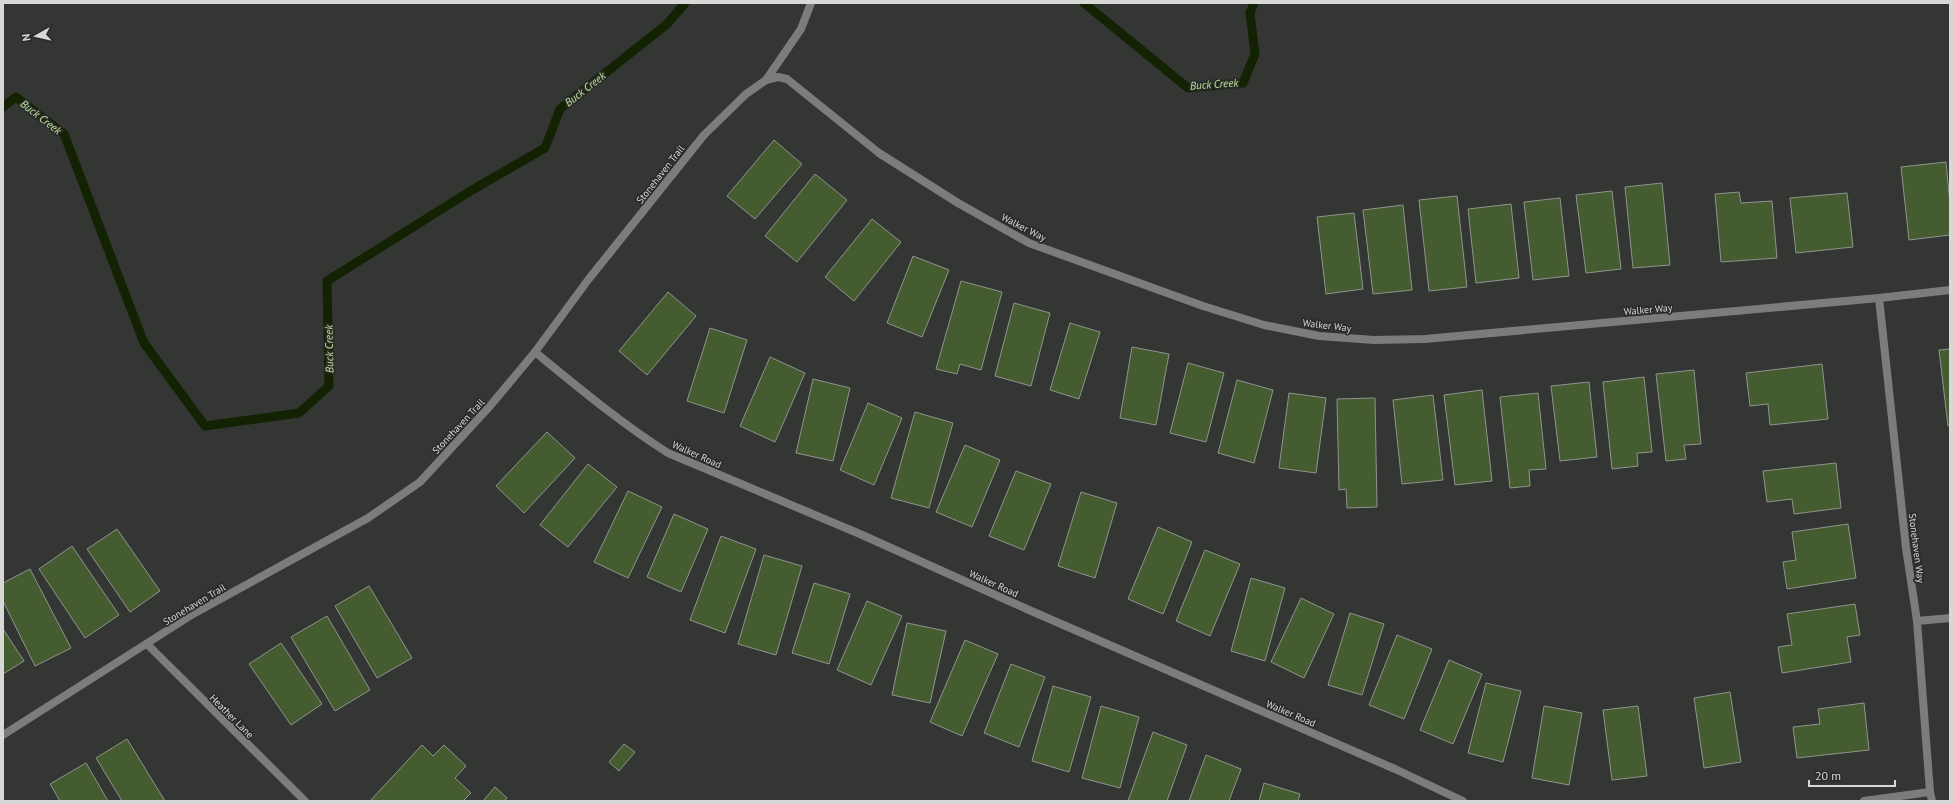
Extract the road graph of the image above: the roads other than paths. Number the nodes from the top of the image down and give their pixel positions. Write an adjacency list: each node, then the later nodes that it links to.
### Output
1 (811, 3): 2 (street, Stonehaven Trail)
2 (766, 80): 4 (street, Walker Way); 5 (street, Stonehaven Trail)
3 (1950, 290): 4 (street, Walker Way)
4 (1879, 298): 7 (street, Stonehaven Way)
5 (535, 352): 8 (street, Stonehaven Trail); 12 (street, Walker Road)
6 (1950, 618): 7 (street)
7 (1917, 621): 10 (street, Stonehaven Way)
8 (147, 644): 9 (street, Stonehaven Trail); 11 (street, Heather Lane)
9 (3, 735)
10 (1930, 792): 13 (street); 14 (street, Stonehaven Way)
11 (305, 801)
12 (1463, 801)
13 (1864, 801)
14 (1932, 801)

